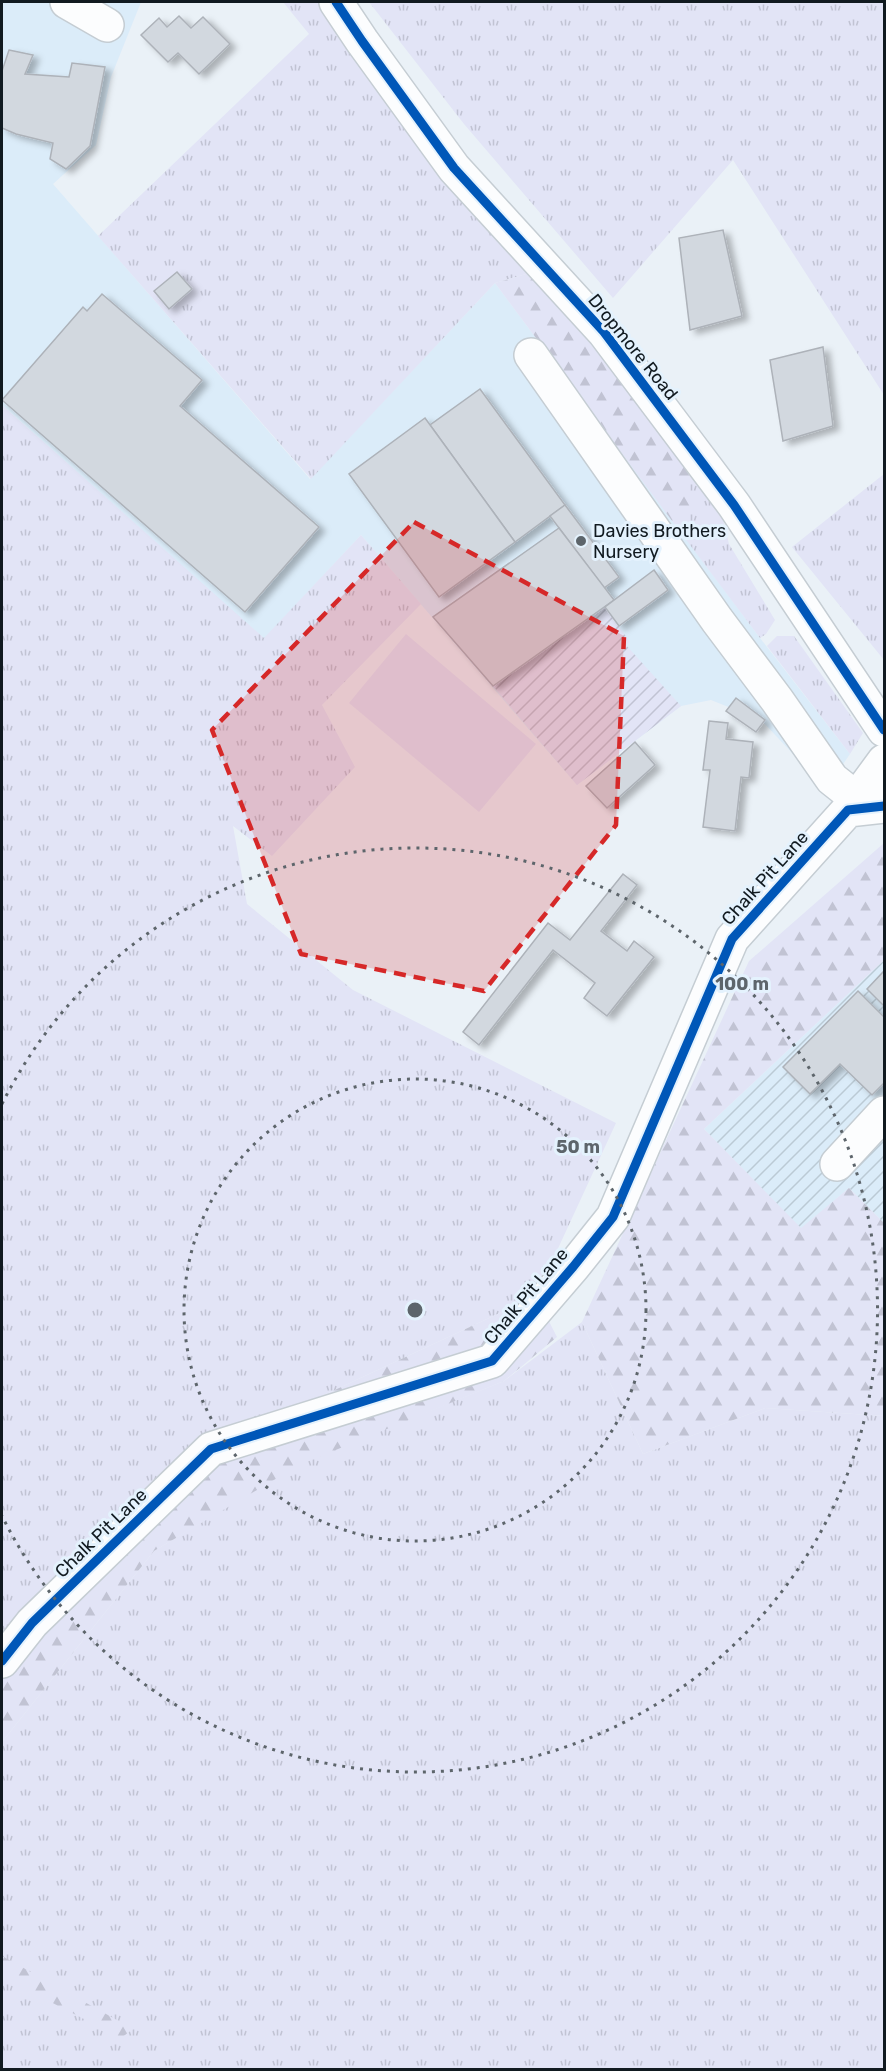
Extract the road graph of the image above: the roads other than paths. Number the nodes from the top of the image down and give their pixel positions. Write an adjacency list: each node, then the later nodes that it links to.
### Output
1 (67, 2): 3 (street)
2 (336, 2): 5 (street, Dropmore Road)
3 (107, 25)
4 (531, 355): 7 (street)
5 (885, 730)
6 (885, 761): 7 (street, Chalk Pit Lane)
7 (863, 804): 10 (street, Chalk Pit Lane)
8 (885, 1113): 9 (street)
9 (837, 1164)
10 (2, 1660)

